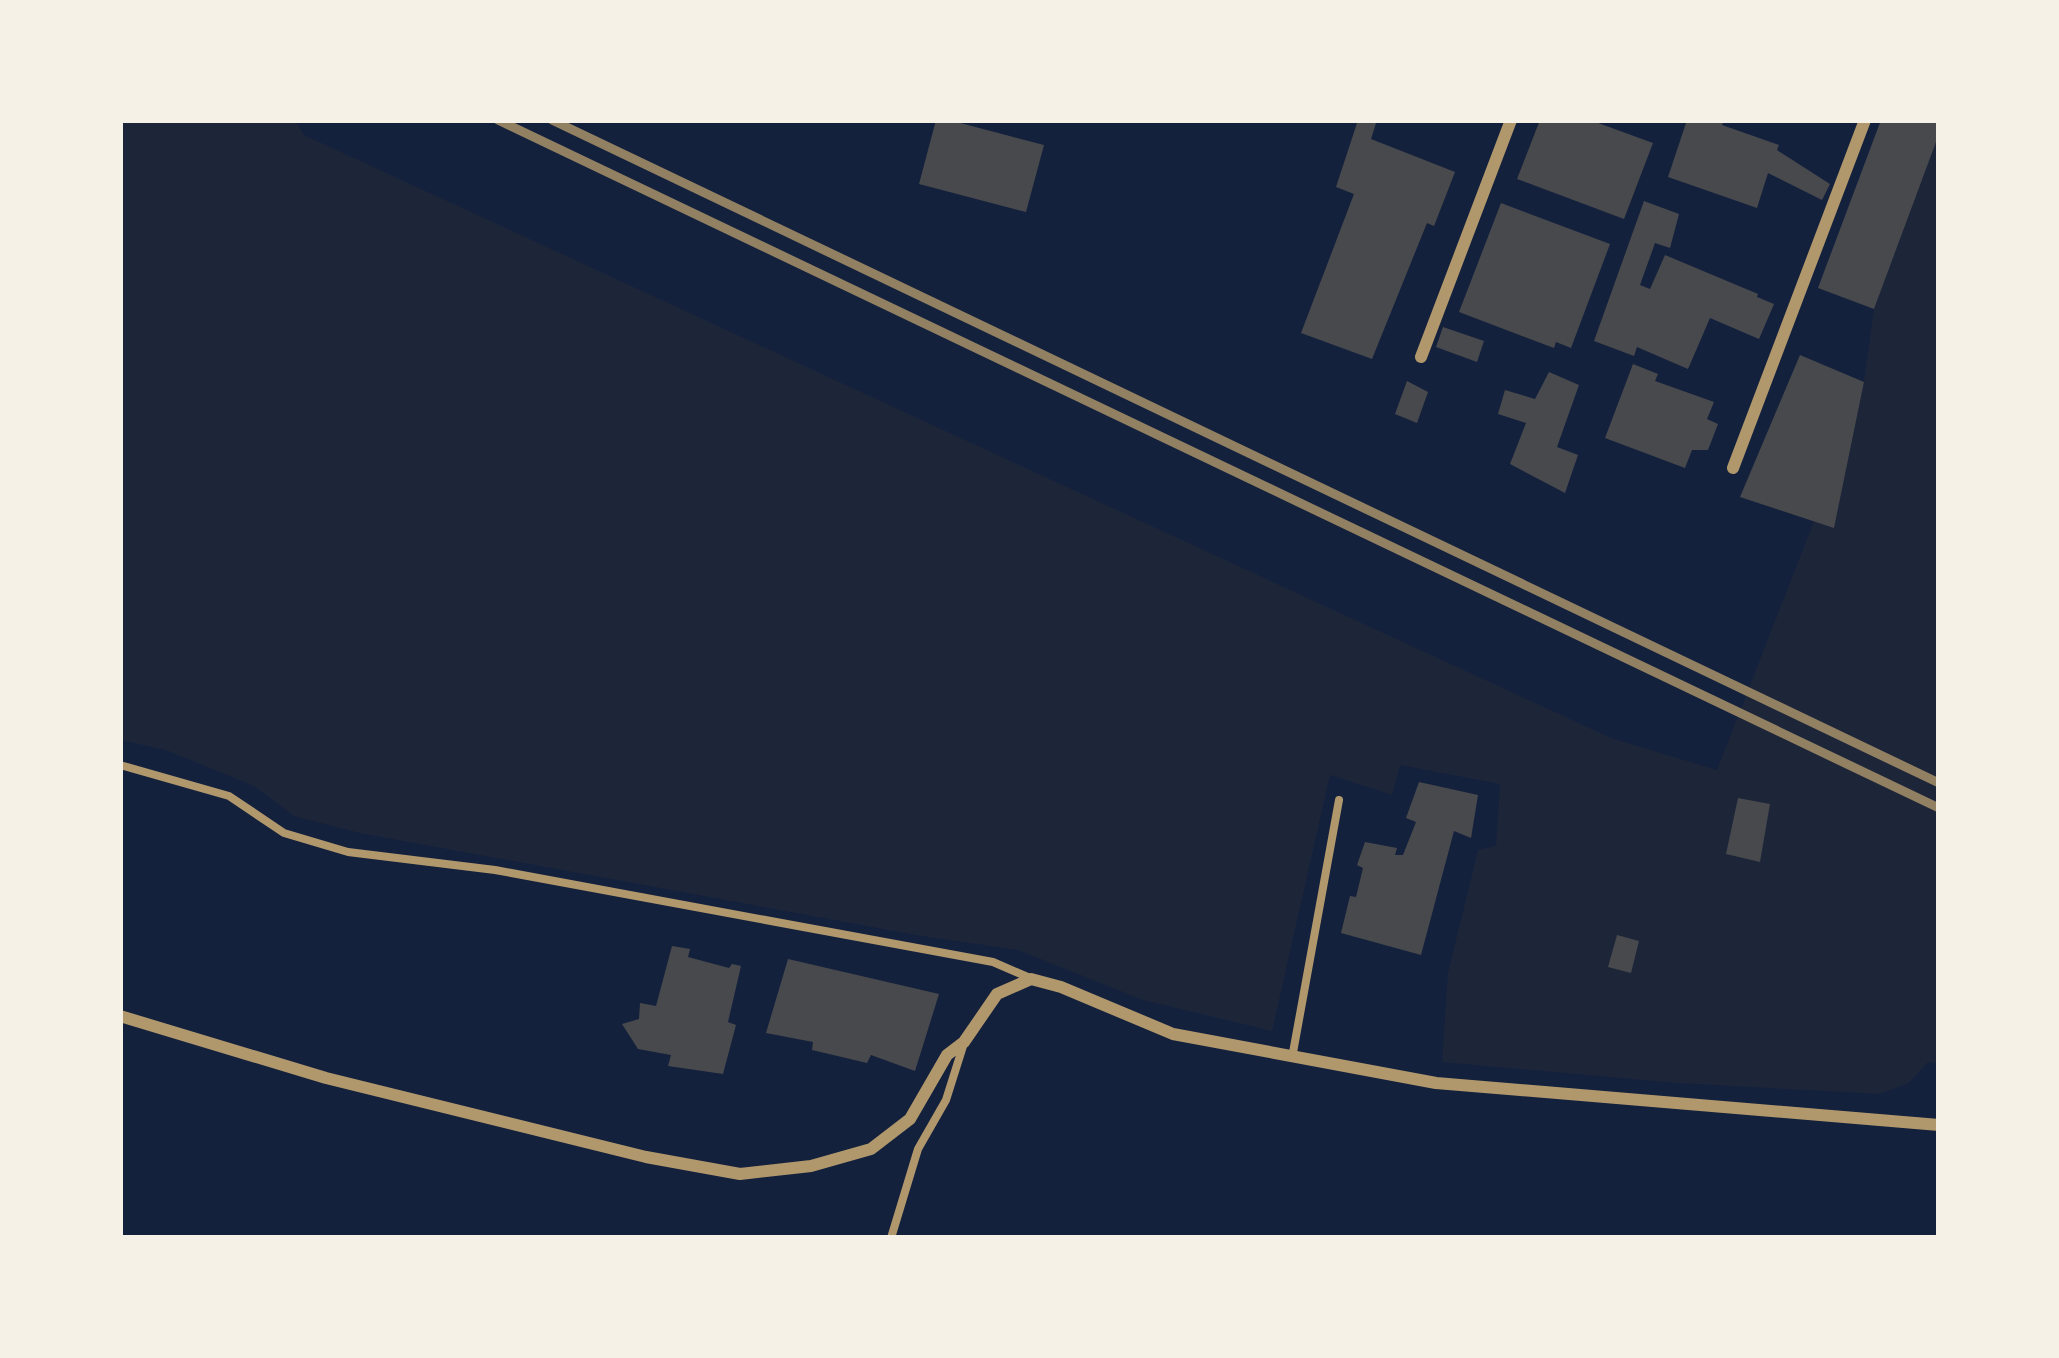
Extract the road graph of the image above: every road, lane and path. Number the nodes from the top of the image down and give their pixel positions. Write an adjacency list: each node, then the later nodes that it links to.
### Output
1 (1511, 120): 3 (street)
2 (1864, 120): 4 (street)
3 (1421, 357)
4 (1733, 468)
5 (120, 765): 7 (lane)
6 (1339, 800): 10 (lane)
7 (1031, 979): 9 (street); 10 (street)
8 (120, 1016): 9 (street)
9 (964, 1042): 12 (lane)
10 (1292, 1058): 11 (street)
11 (1939, 1125)
12 (891, 1238)

